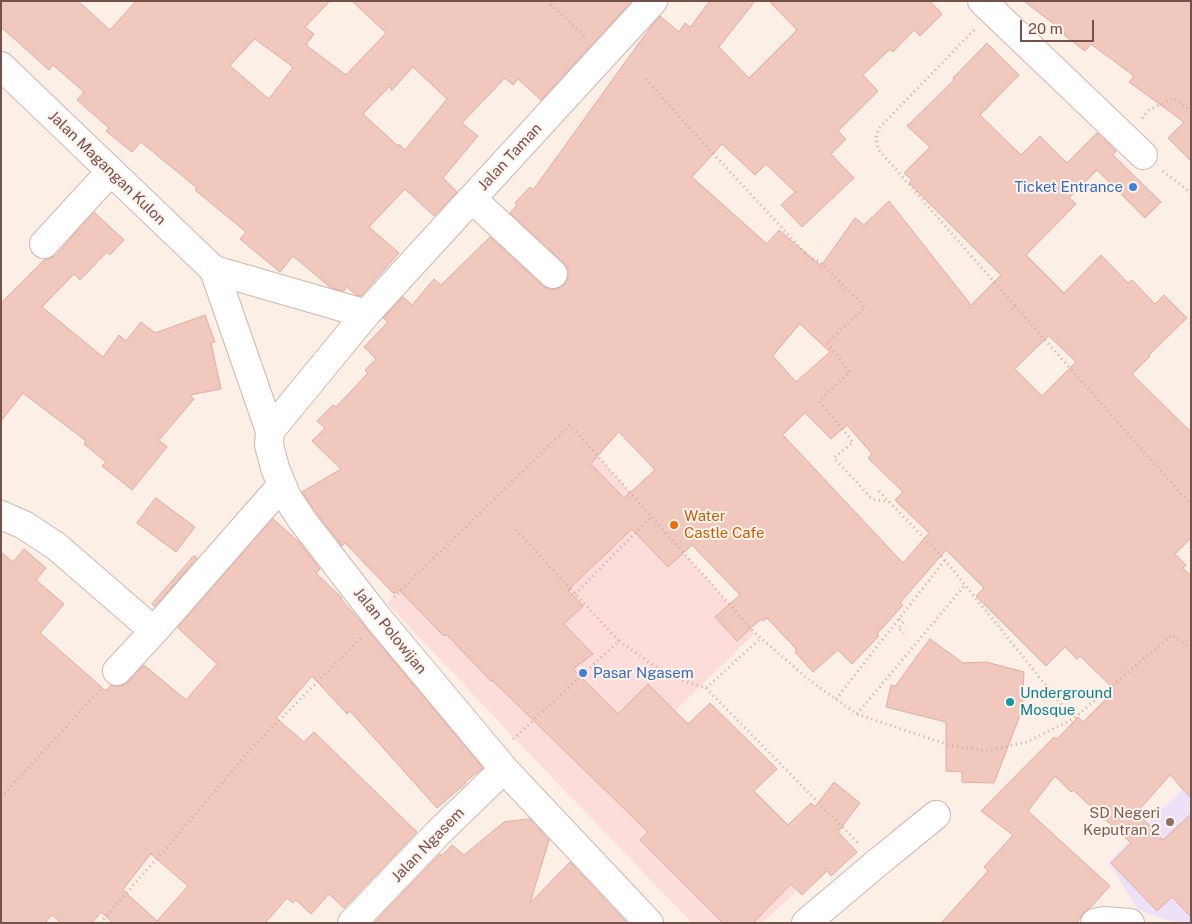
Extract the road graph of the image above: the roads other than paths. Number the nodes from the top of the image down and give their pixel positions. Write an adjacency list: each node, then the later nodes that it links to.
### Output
1 (653, 1): 6 (street, Jalan Taman)
2 (992, 5): 4 (street)
3 (1, 66): 5 (street, Jalan Magangan Kulon)
4 (1135, 146)
5 (110, 171): 7 (street); 8 (street, Jalan Magangan Kulon)
6 (470, 200): 9 (street); 10 (street, Jalan Taman)
7 (44, 244)
8 (214, 270): 10 (street, Jalan Magangan Kulon); 11 (street, Jalan Magangan Kulon)
9 (553, 274)
10 (366, 314): 11 (street)
11 (270, 430): 12 (street, Jalan Polowijan)
12 (282, 485): 14 (street); 16 (street, Jalan Polowijan)
13 (1, 515): 14 (street)
14 (154, 632): 15 (street)
15 (117, 672)
16 (499, 763): 18 (street, Jalan Ngasem); 19 (street, Jalan Polowijan)
17 (936, 815): 20 (street)
18 (352, 923)
19 (649, 923)
20 (806, 923)
21 (1095, 923): 22 (street)
22 (1130, 923)

